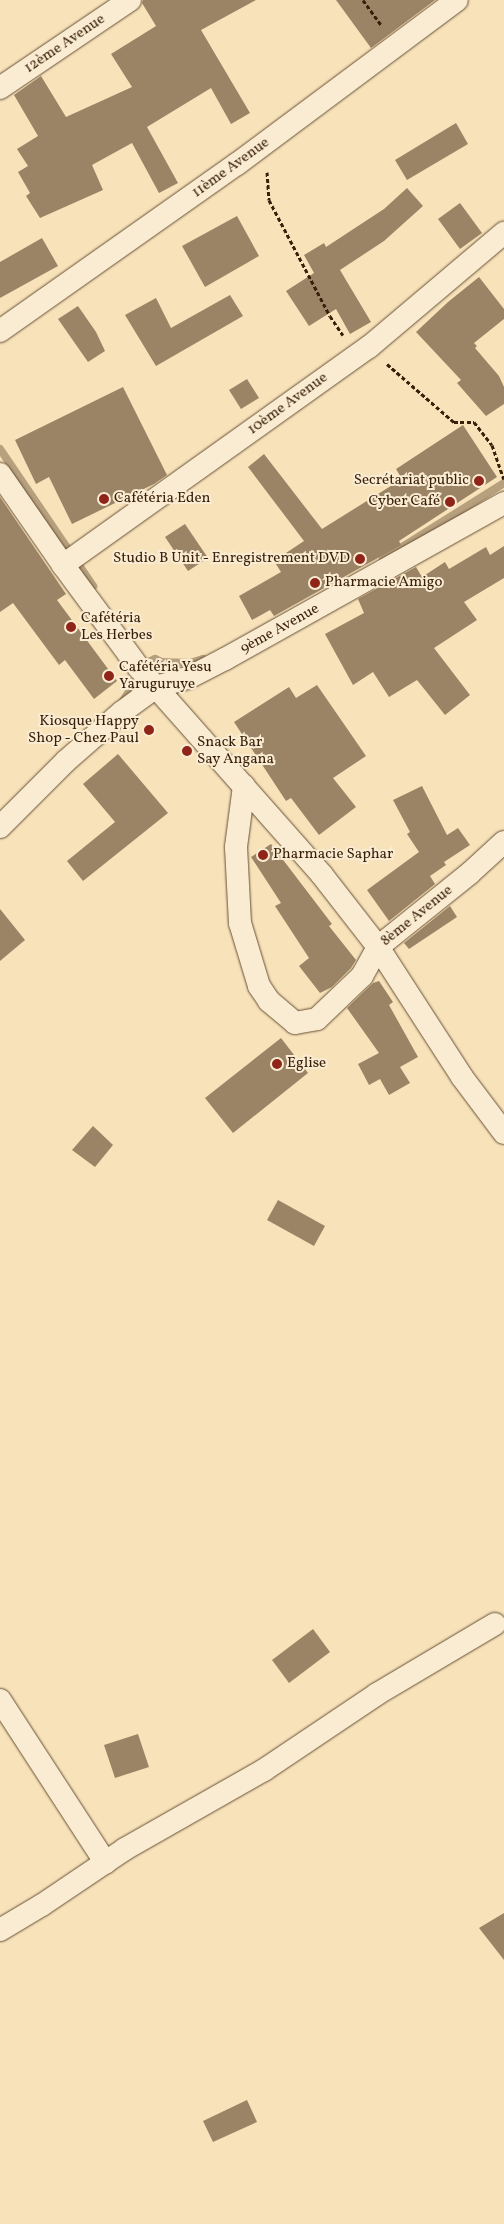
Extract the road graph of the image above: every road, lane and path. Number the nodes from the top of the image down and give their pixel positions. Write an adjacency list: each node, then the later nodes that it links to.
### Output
1 (130, 0): 3 (street, 12ème Avenue)
2 (457, 0): 5 (street, 11ème Avenue)
3 (0, 88)
4 (504, 233): 8 (street, 10ème Avenue)
5 (0, 331)
6 (0, 474): 8 (street)
7 (504, 503): 9 (street, 9ème Avenue)
8 (71, 559): 9 (street)
9 (146, 676): 10 (street); 11 (street)
10 (244, 786): 13 (street); 13 (street, 8ème Avenue)
11 (0, 827)
12 (504, 842): 13 (street, 8ème Avenue)
13 (378, 947): 14 (street)
14 (504, 1133)
15 (494, 1624): 17 (street)
16 (0, 1700): 17 (street)
17 (106, 1863): 18 (street)
18 (0, 1930)

